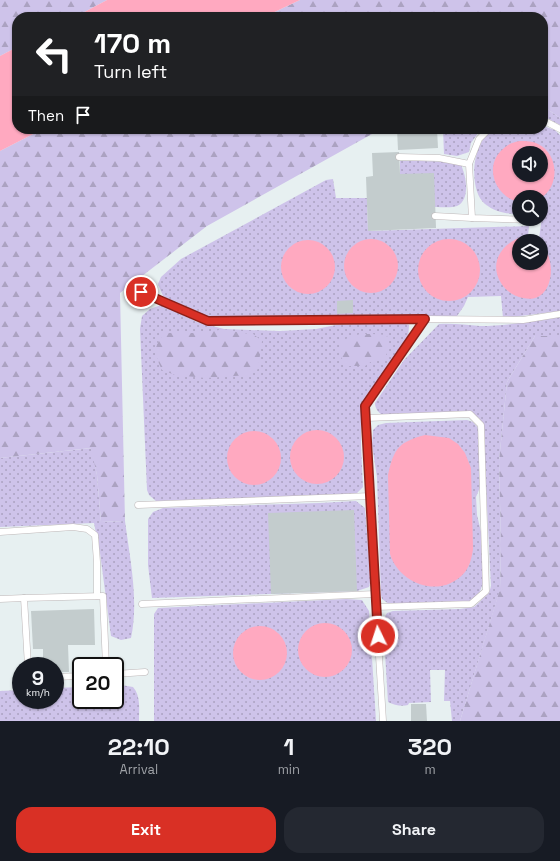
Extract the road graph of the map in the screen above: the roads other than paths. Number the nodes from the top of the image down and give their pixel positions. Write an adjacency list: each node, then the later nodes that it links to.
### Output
1 (548, 123): 2 (lane)
2 (560, 129)
3 (484, 134): 5 (lane)
4 (399, 157): 5 (lane)
5 (469, 164): 7 (lane)
6 (435, 216): 7 (lane)
7 (472, 218): 8 (lane)
8 (512, 219)
9 (141, 292): 11 (lane)
10 (560, 314): 11 (lane)
11 (425, 319): 12 (lane)
12 (367, 418): 13 (lane); 21 (lane)
13 (370, 496): 14 (lane); 16 (lane)
14 (138, 505)
15 (0, 532): 17 (lane)
16 (375, 594): 20 (lane); 21 (lane)
17 (97, 596): 18 (lane); 23 (lane)
18 (24, 598): 19 (lane); 22 (lane)
19 (0, 599)
20 (142, 604)
21 (376, 607): 26 (lane)
22 (27, 657)
23 (106, 657)
24 (145, 672): 25 (lane)
25 (124, 673)
26 (383, 721)

